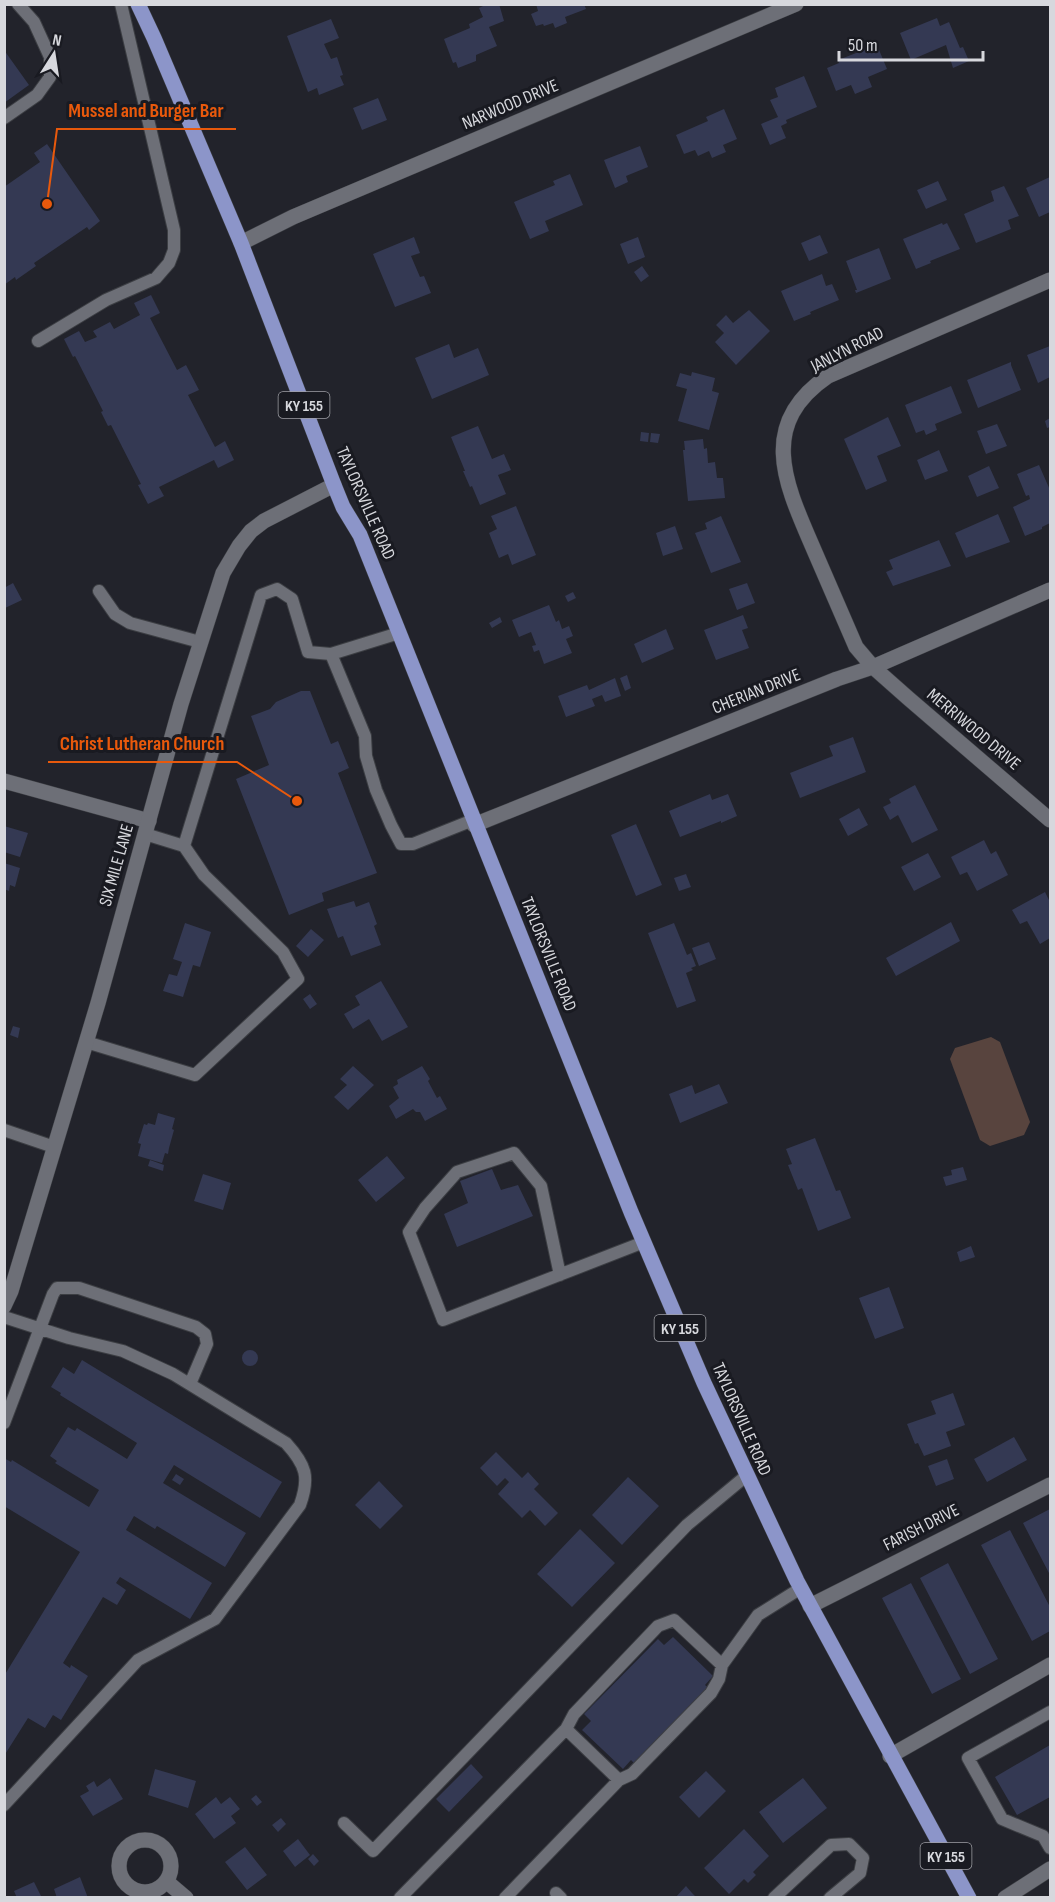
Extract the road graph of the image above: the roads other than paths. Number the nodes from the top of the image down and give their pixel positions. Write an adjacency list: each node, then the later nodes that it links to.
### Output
1 (18, 4): 5 (lane)
2 (121, 4): 8 (lane)
3 (138, 4): 6 (main road, TAYLORSVILLE ROAD / KY 155)
4 (796, 4): 6 (street, NARWOOD DRIVE)
5 (4, 118)
6 (241, 243): 9 (main road, TAYLORSVILLE ROAD / KY 155)
7 (1050, 280): 15 (street, JANLYN ROAD)
8 (38, 341)
9 (334, 485): 12 (main road, TAYLORSVILLE ROAD / KY 155); 13 (street, SIX MILE LANE)
10 (1050, 590): 15 (street, CHERIAN DRIVE)
11 (99, 591): 13 (lane)
12 (399, 633): 14 (lane); 18 (main road, TAYLORSVILLE ROAD / KY 155)
13 (200, 642): 19 (street, SIX MILE LANE)
14 (332, 654): 18 (lane); 20 (lane)
15 (873, 667): 17 (street, MERRIWOOD DRIVE); 18 (street, CHERIAN DRIVE)
16 (4, 781): 19 (street)
17 (1050, 820)
18 (474, 822): 24 (main road, TAYLORSVILLE ROAD / KY 155)
19 (147, 827): 20 (lane); 21 (street, SIX MILE LANE)
20 (184, 846): 21 (lane)
21 (86, 1042): 23 (street, SIX MILE LANE)
22 (4, 1130): 23 (lane)
23 (54, 1147): 26 (street, SIX MILE LANE)
24 (644, 1242): 25 (lane); 31 (main road, TAYLORSVILLE ROAD / KY 155)
25 (560, 1275): 25 (lane)
26 (4, 1306)
27 (4, 1317): 28 (lane)
28 (39, 1328): 29 (lane); 29 (lane); 30 (lane)
29 (190, 1384): 41 (lane)
30 (4, 1423)
31 (746, 1476): 33 (main road, TAYLORSVILLE ROAD / KY 155); 42 (lane)
32 (1050, 1485): 34 (street, FARISH DRIVE)
33 (801, 1588): 34 (main road, TAYLORSVILLE ROAD / KY 155); 35 (lane)
34 (810, 1606): 39 (main road, TAYLORSVILLE ROAD / KY 155)
35 (722, 1665): 38 (lane); 40 (lane)
36 (1050, 1665): 39 (street)
37 (1050, 1712): 43 (lane)
38 (566, 1730): 40 (lane); 47 (lane)
39 (890, 1756): 51 (main road, TAYLORSVILLE ROAD / KY 155)
40 (619, 1780): 48 (lane)
41 (4, 1805)
42 (344, 1823)
43 (1050, 1848)
44 (1050, 1869): 52 (street)
45 (166, 1881): 46 (street)
46 (186, 1898)
47 (400, 1898)
48 (505, 1898)
49 (774, 1898): 50 (lane)
50 (830, 1898)
51 (969, 1898)
52 (1005, 1898)

